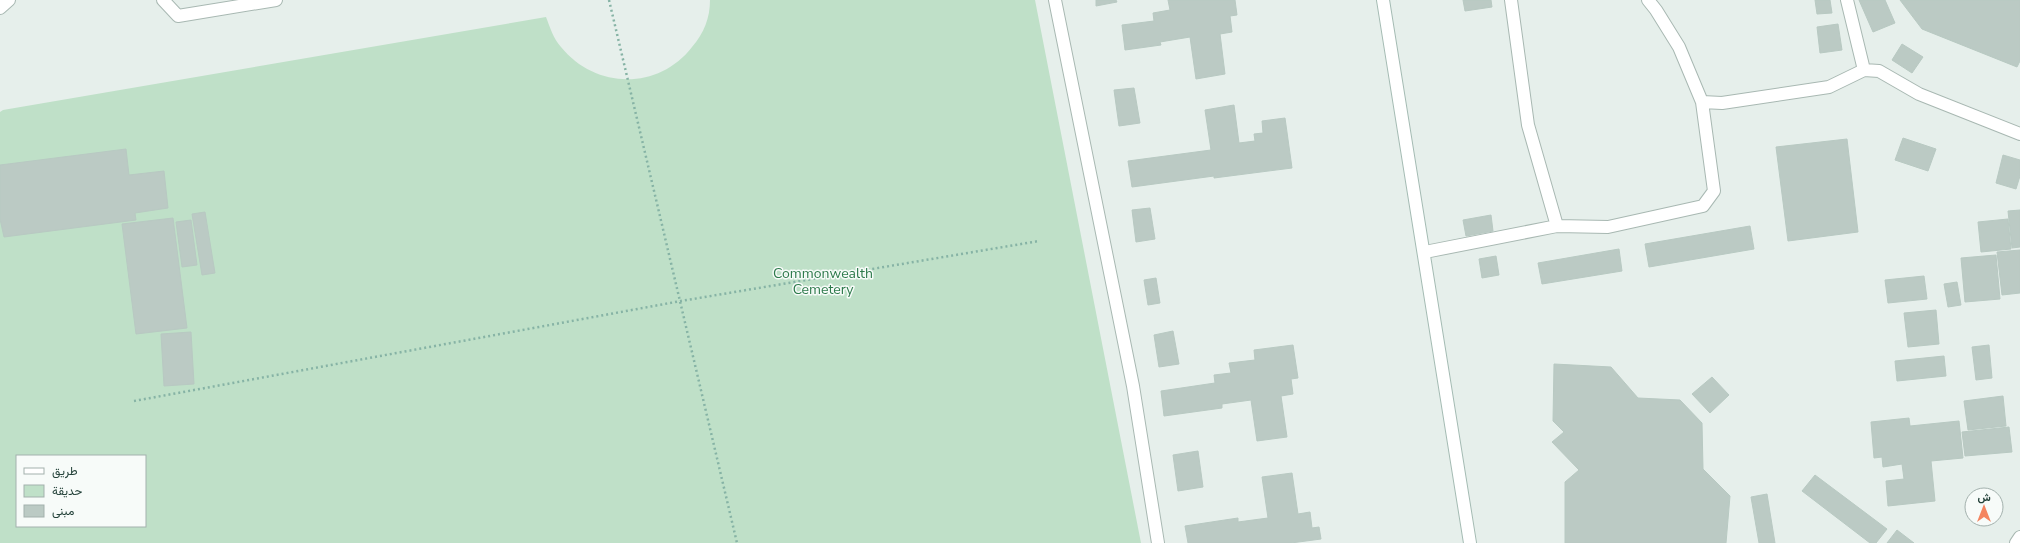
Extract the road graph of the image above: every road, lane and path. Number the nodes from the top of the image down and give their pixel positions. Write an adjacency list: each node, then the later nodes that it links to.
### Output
1 (9, 0): 10 (street)
2 (163, 0): 3 (street)
3 (276, 0)
4 (609, 0): 17 (path)
5 (1055, 0): 21 (street)
6 (1383, 0): 16 (street)
7 (1511, 0): 14 (street)
8 (1648, 0): 12 (street)
9 (1847, 0): 11 (street)
10 (0, 8)
11 (1864, 70): 12 (street); 13 (street)
12 (1702, 102): 14 (street)
13 (2020, 134)
14 (1557, 226): 16 (street)
15 (1039, 241): 17 (path)
16 (1424, 252): 22 (street)
17 (681, 301): 18 (path); 20 (path)
18 (134, 401)
19 (2020, 537): 23 (street)
20 (737, 543)
21 (1158, 543)
22 (1470, 543)
23 (2016, 543)

